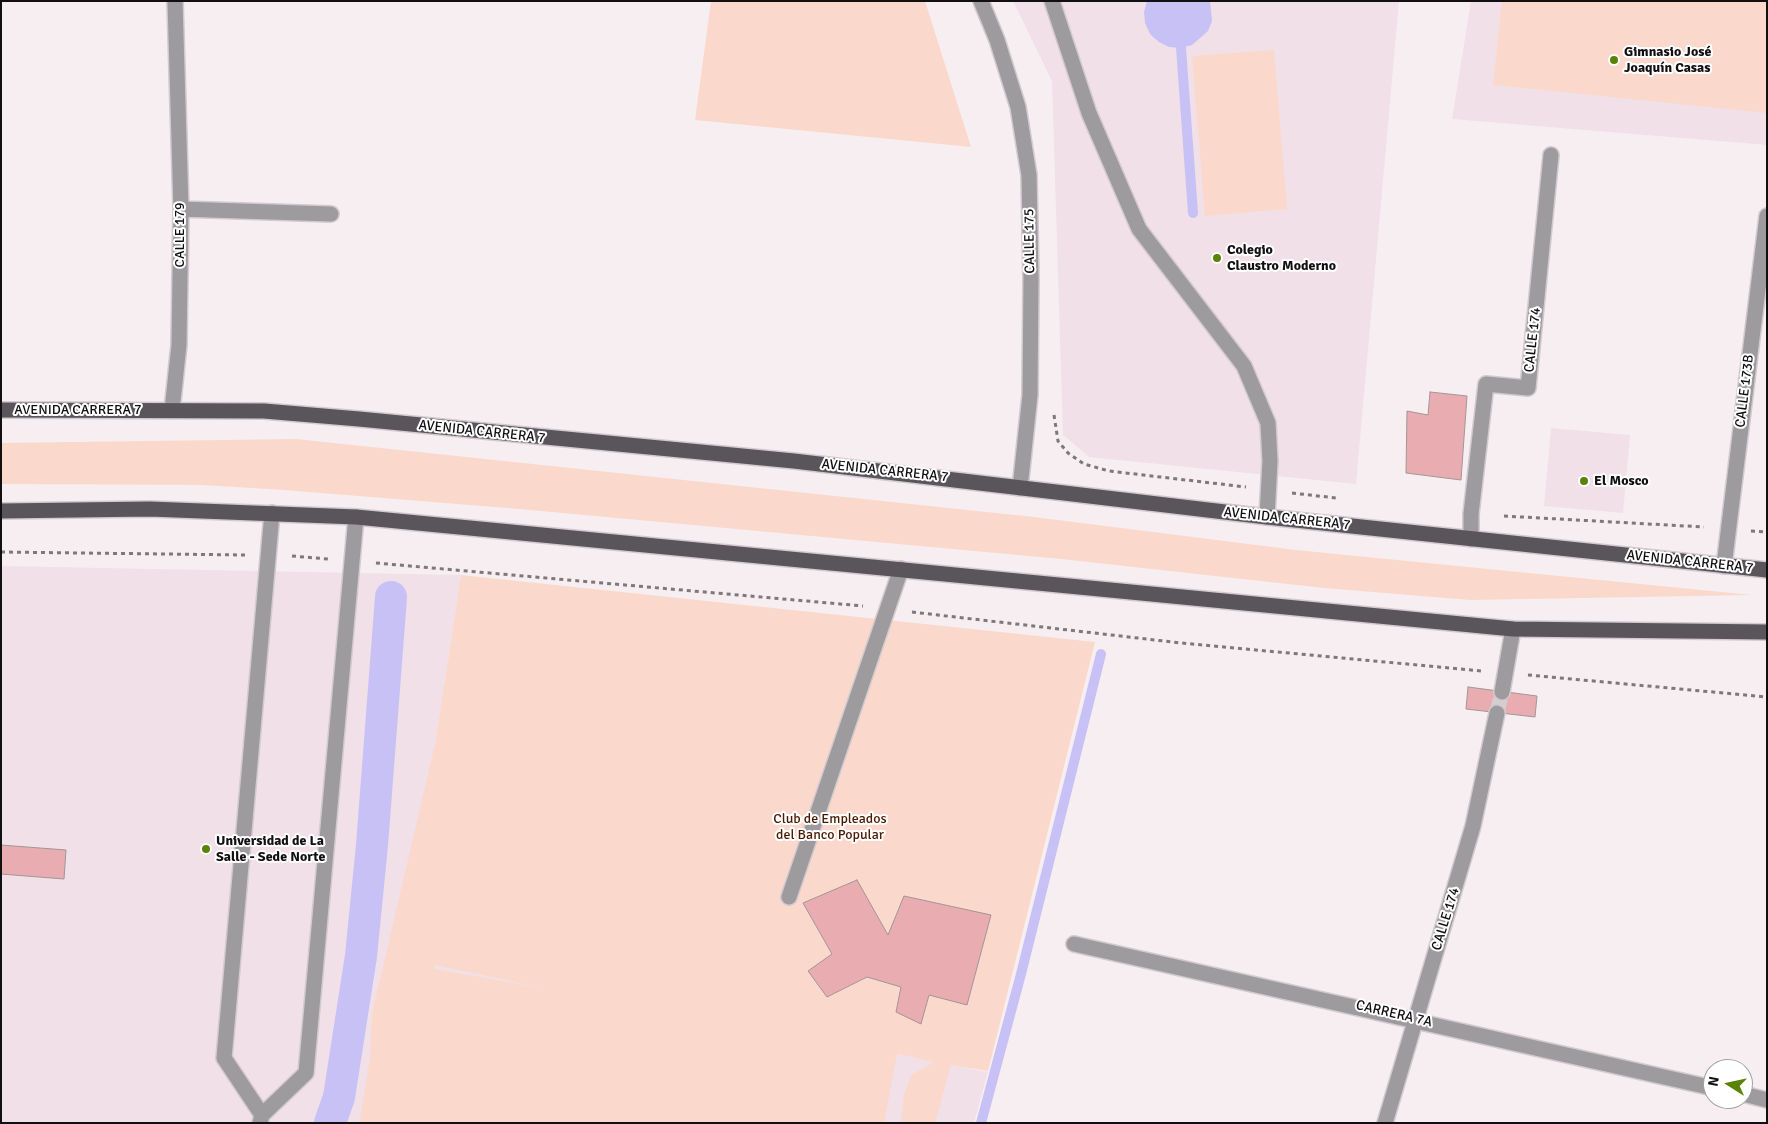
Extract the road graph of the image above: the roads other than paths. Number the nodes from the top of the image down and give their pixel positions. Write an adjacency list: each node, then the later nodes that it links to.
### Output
1 (175, 1): 5 (street, CALLE 179)
2 (981, 1): 10 (street, CALLE 175)
3 (1052, 1): 14 (street)
4 (1550, 156): 15 (street, CALLE 174)
5 (181, 208): 6 (street); 9 (street, CALLE 179)
6 (331, 214)
7 (1767, 216): 16 (street, CALLE 173B)
8 (1, 410): 9 (main road, AVENIDA CARRERA 7)
9 (172, 410): 10 (main road, AVENIDA CARRERA 7)
10 (1020, 488): 14 (main road, AVENIDA CARRERA 7)
11 (1, 511): 12 (main road)
12 (272, 513): 13 (main road); 29 (street)
13 (356, 517): 17 (main road); 29 (street)
14 (1268, 517): 15 (main road, AVENIDA CARRERA 7)
15 (1471, 539): 16 (main road, AVENIDA CARRERA 7)
16 (1724, 566): 18 (main road, AVENIDA CARRERA 7)
17 (902, 569): 19 (main road); 23 (street)
18 (1767, 570)
19 (1513, 629): 20 (main road); 21 (street)
20 (1767, 632)
21 (1502, 692)
22 (1497, 713): 25 (street, CALLE 174)
23 (790, 898)
24 (1074, 944): 25 (street, CARRERA 7A)
25 (1416, 1019): 26 (street, CARRERA 7A); 30 (street, CALLE 174)
26 (1703, 1086)
27 (1753, 1096): 28 (street)
28 (1767, 1100)
29 (261, 1119)
30 (1385, 1123)

